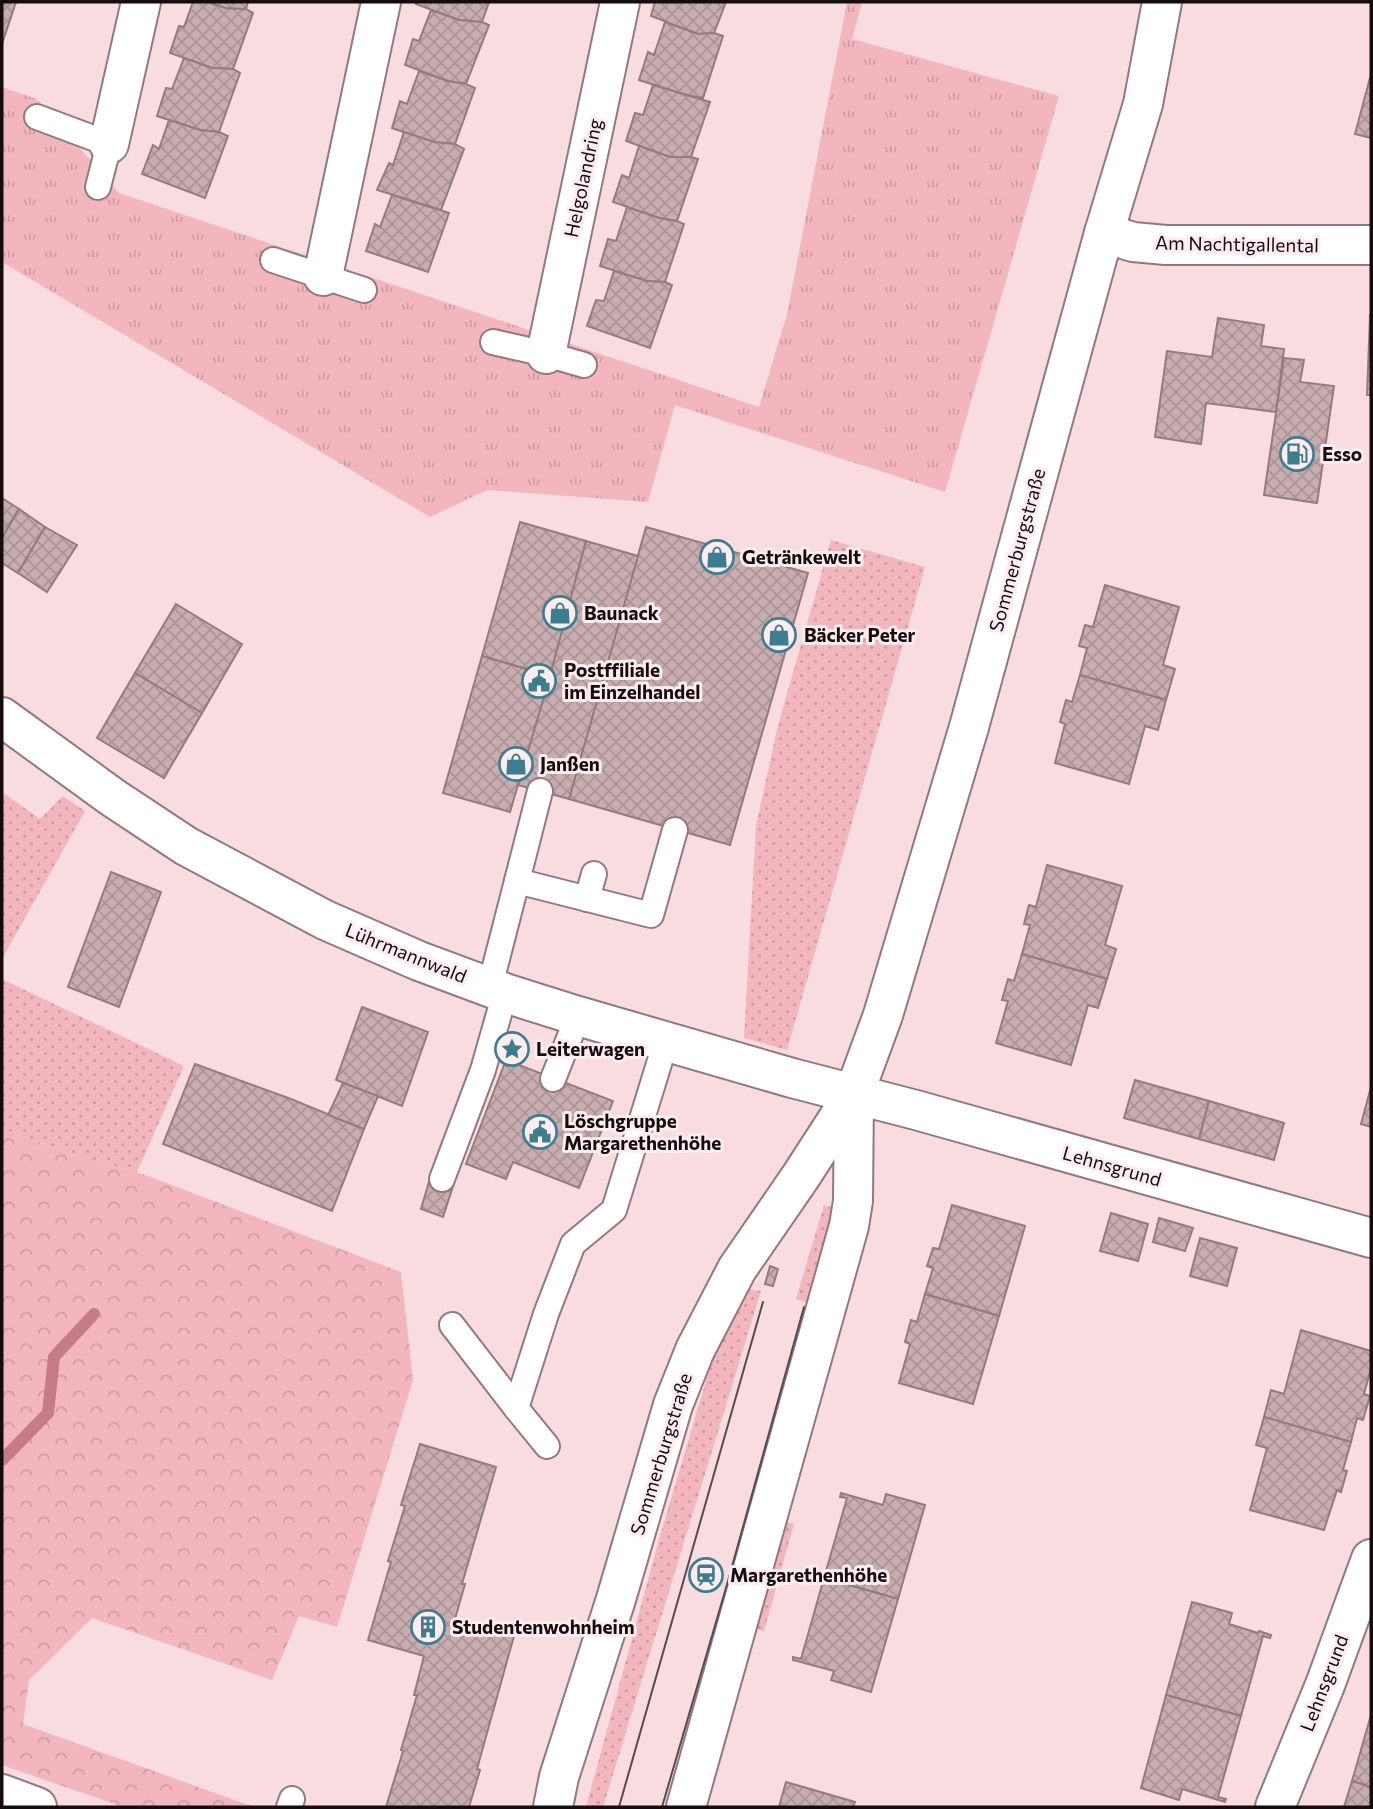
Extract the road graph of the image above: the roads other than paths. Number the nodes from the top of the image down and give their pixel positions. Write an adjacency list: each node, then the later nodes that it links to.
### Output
1 (141, 2): 6 (street)
2 (381, 2): 11 (street)
3 (620, 2): 14 (street, Helgolandring)
4 (1162, 2): 8 (street, Sommerburgstraße)
5 (37, 117): 6 (lane)
6 (110, 144): 7 (lane)
7 (98, 187)
8 (1104, 233): 9 (street, Am Nachtigallental); 26 (street, Sommerburgstraße)
9 (1371, 245)
10 (273, 260): 11 (lane)
11 (323, 276): 12 (lane)
12 (364, 290)
13 (493, 342): 14 (lane)
14 (546, 354): 15 (lane)
15 (584, 365)
16 (2, 717): 22 (street, Lührmannwald)
17 (540, 791): 20 (lane)
18 (675, 830): 21 (lane)
19 (594, 874): 21 (lane)
20 (517, 881): 21 (lane); 22 (lane)
21 (587, 899)
22 (497, 989): 23 (street, Lührmannwald); 27 (lane)
23 (578, 1016): 24 (street, Lührmannwald); 25 (lane)
24 (666, 1041): 26 (street, Lührmannwald); 30 (lane)
25 (554, 1079)
26 (854, 1094): 28 (street, Lehnsgrund); 35 (street, Sommerburgstraße); 36 (street, Sommerburgstraße)
27 (442, 1179)
28 (1371, 1238)
29 (452, 1325): 30 (lane)
30 (516, 1408): 31 (lane)
31 (547, 1446)
32 (1371, 1559): 37 (street, Lehnsgrund)
33 (2, 1794): 34 (street)
34 (37, 1807)
35 (553, 1807)
36 (686, 1807)
37 (1275, 1807)

